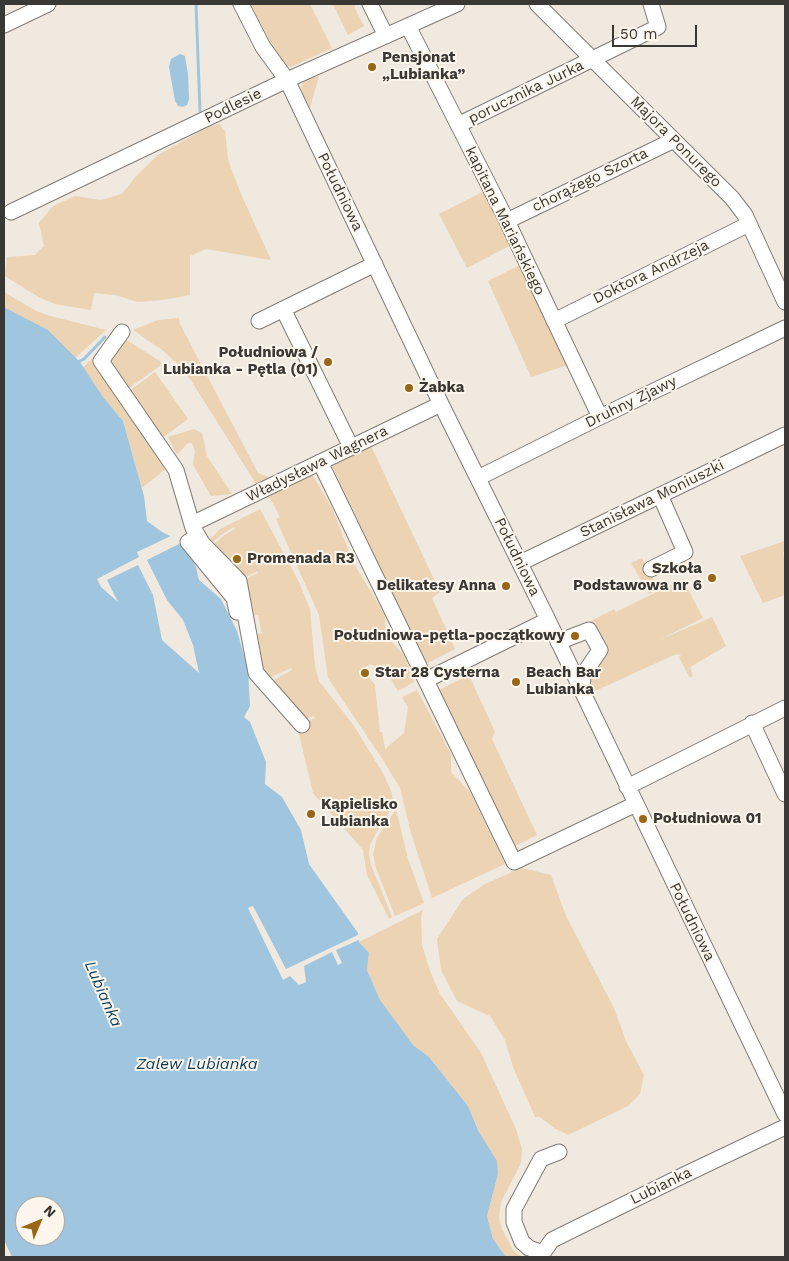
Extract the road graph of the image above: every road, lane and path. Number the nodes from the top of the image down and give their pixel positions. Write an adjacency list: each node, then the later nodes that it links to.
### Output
1 (48, 4): 7 (street)
2 (242, 4): 11 (street, Południowa)
3 (370, 4): 9 (street)
4 (457, 4): 8 (street, Podlesie)
5 (538, 4): 10 (street, Majora Ponurego)
6 (651, 4): 10 (street, porucznika Jurka)
7 (4, 25)
8 (408, 26): 9 (street, Podlesie); 12 (street, kapitana Mariańskiego)
9 (386, 36): 11 (street, Podlesie)
10 (594, 60): 12 (street, porucznika Jurka); 13 (street, Majora Ponurego)
11 (287, 80): 14 (street, Podlesie); 17 (street, Południowa)
12 (458, 124): 15 (street, kapitana Mariańskiego)
13 (674, 140): 15 (street, chorążego Szorta); 16 (street, Majora Ponurego)
14 (11, 212)
15 (507, 221): 21 (street, kapitana Mariańskiego)
16 (749, 224): 18 (street, Majora Ponurego); 21 (street, Doktora Andrzeja)
17 (376, 264): 19 (street); 24 (street, Południowa)
18 (785, 302)
19 (283, 309): 20 (street); 27 (street)
20 (259, 320)
21 (554, 321): 25 (street, kapitana Mariańskiego)
22 (785, 328): 25 (street, Druhny Zjawy)
23 (122, 332): 33 (street)
24 (441, 404): 27 (street, Władysława Wagnera); 29 (street, Południowa)
25 (600, 417): 29 (street, Druhny Zjawy)
26 (785, 435): 31 (street, Stanisława Moniuszki)
27 (351, 447): 28 (street, Władysława Wagnera)
28 (324, 460): 30 (street, Władysława Wagnera); 38 (street)
29 (478, 478): 34 (street, Południowa)
30 (256, 493): 32 (street); 33 (street, Władysława Wagnera)
31 (660, 495): 34 (street, Stanisława Moniuszki); 35 (street)
32 (240, 508)
33 (195, 530): 42 (street)
34 (520, 563): 36 (street, Południowa)
35 (651, 570)
36 (548, 620): 37 (street, Południowa); 38 (street)
37 (558, 642): 39 (street, Południowa); 39 (street)
38 (426, 680): 45 (street)
39 (582, 691): 43 (street, Południowa)
40 (785, 708): 41 (street)
41 (752, 723): 43 (street); 44 (street)
42 (299, 724)
43 (627, 787): 45 (street, Południowa)
44 (785, 794)
45 (636, 804): 46 (street, Południowa)
46 (785, 1114)
47 (785, 1126): 48 (street, Lubianka)
48 (558, 1152)

